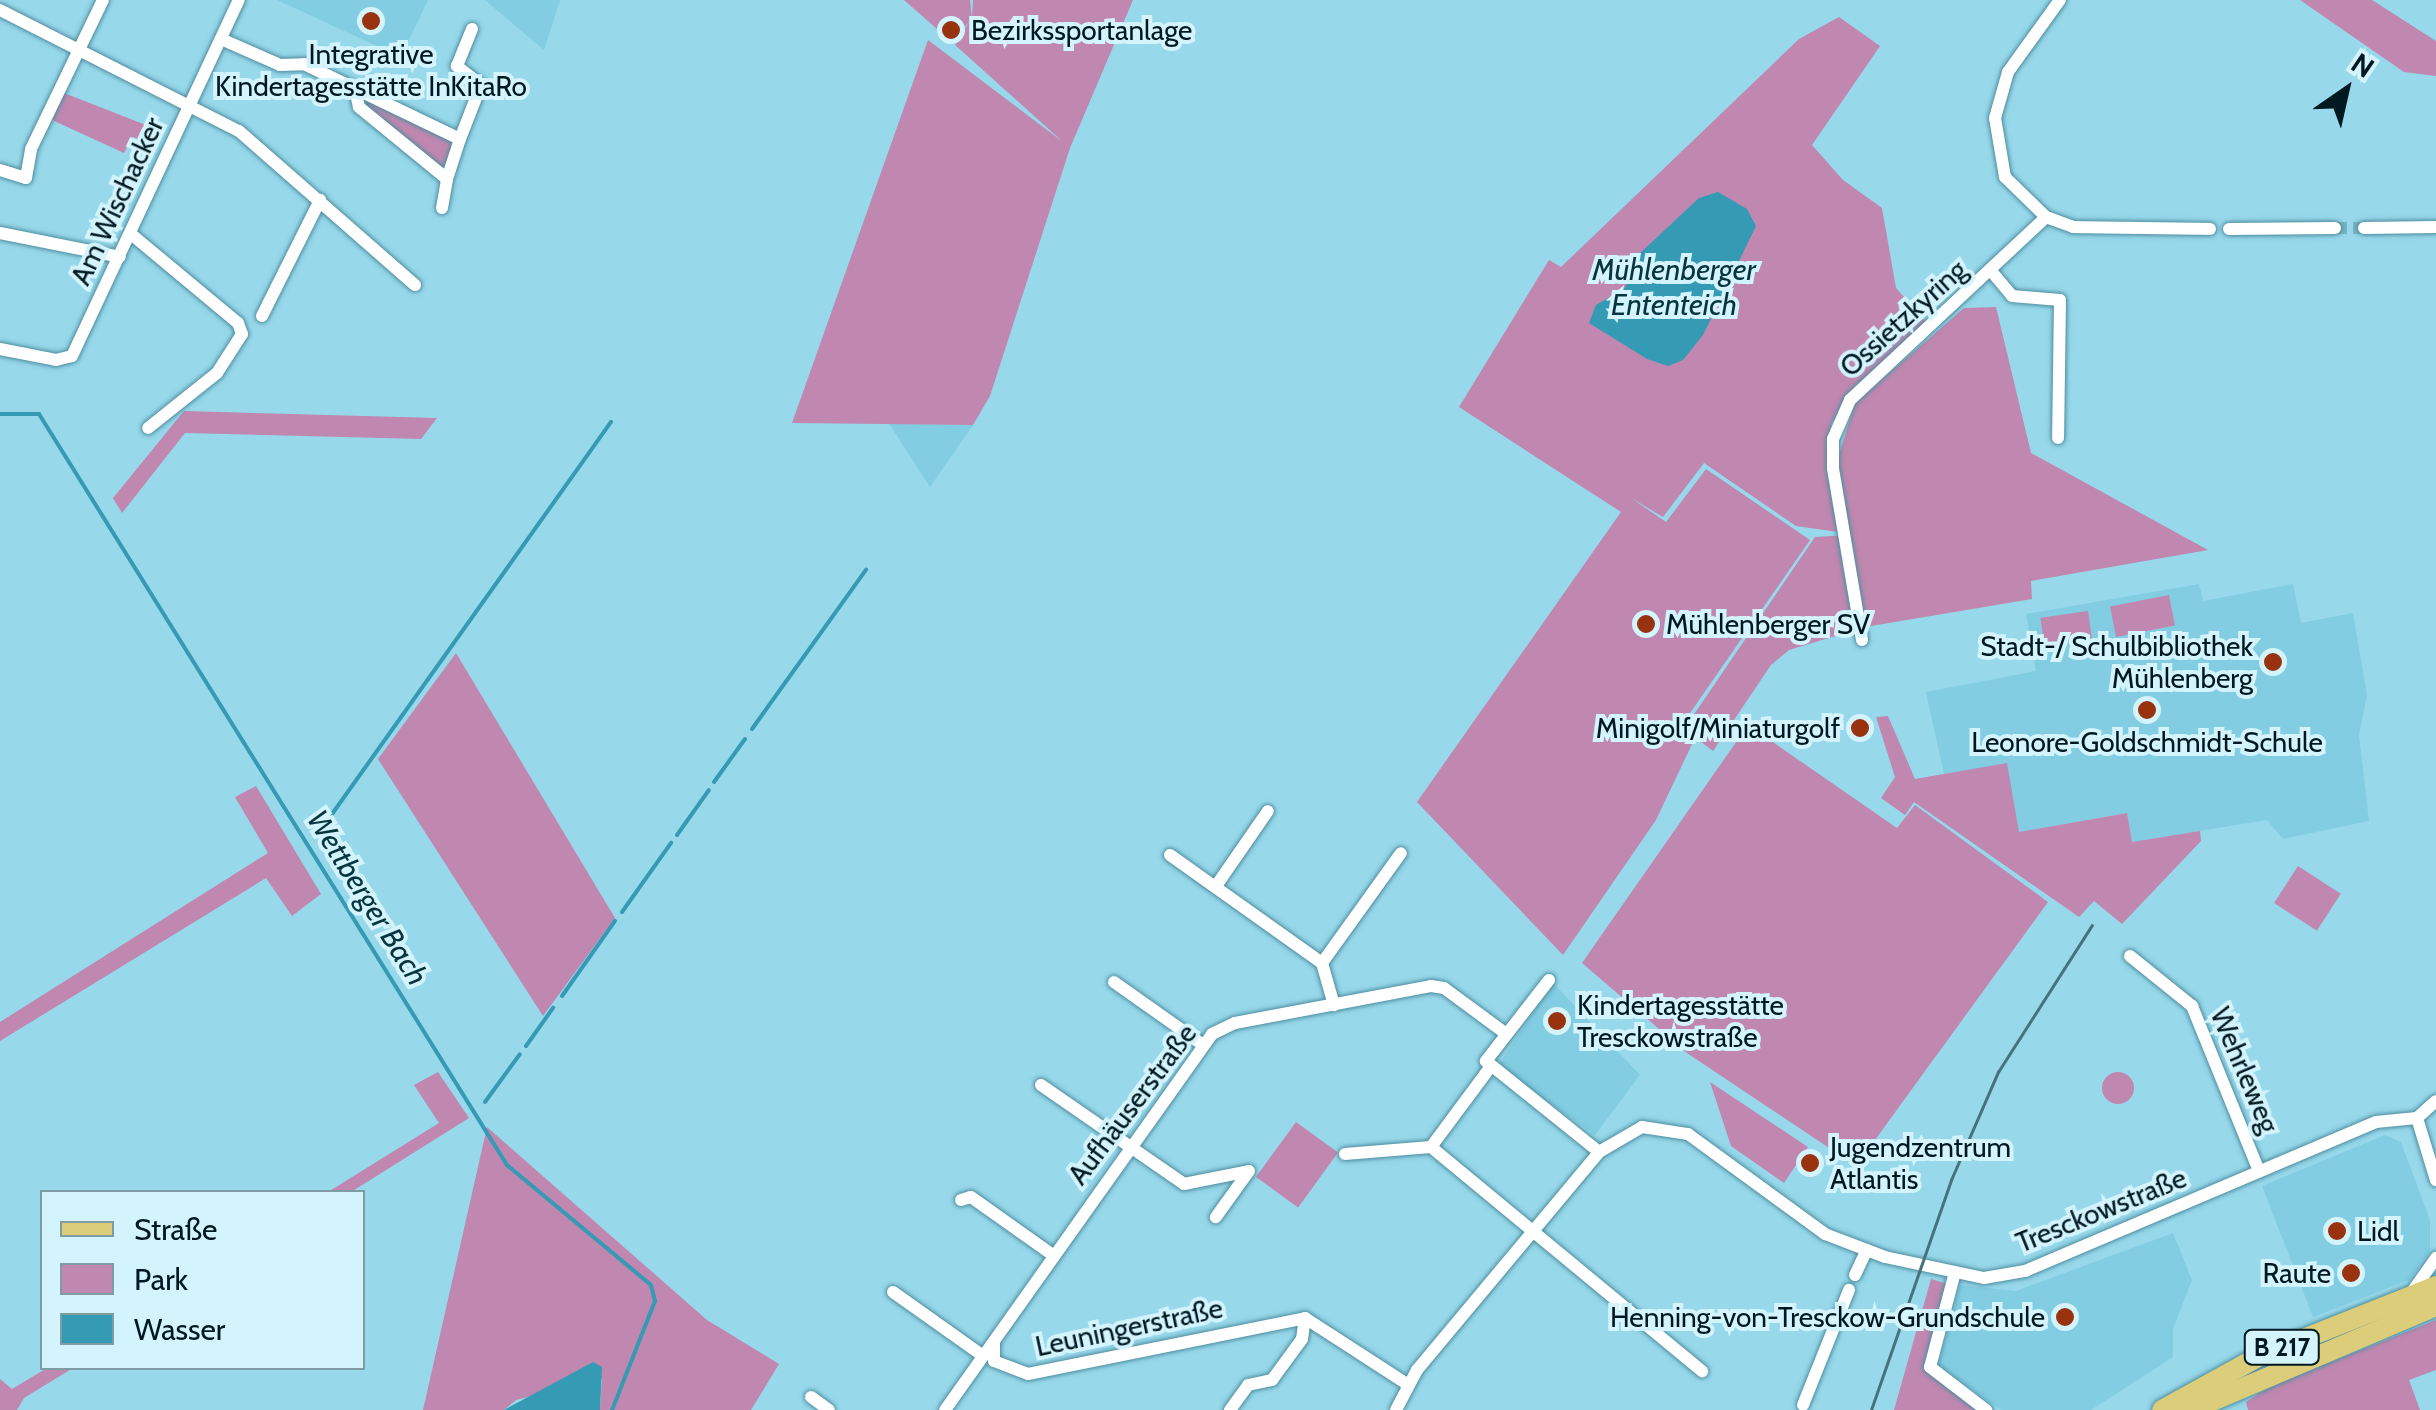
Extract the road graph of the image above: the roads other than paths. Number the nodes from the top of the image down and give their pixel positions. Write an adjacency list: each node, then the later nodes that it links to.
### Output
1 (103, 0): 7 (street)
2 (239, 0): 6 (street, Am Wischacker)
3 (2060, 0): 15 (street)
4 (0, 10): 7 (street)
5 (472, 29): 10 (street)
6 (222, 38): 8 (street); 9 (street, Am Wischacker)
7 (80, 50): 9 (street); 11 (street)
8 (355, 90): 10 (street); 12 (street)
9 (190, 105): 13 (street); 22 (street, Am Wischacker)
10 (460, 139): 12 (street)
11 (0, 170)
12 (447, 179): 14 (street)
13 (320, 200): 25 (street); 26 (street)
14 (442, 208)
15 (2046, 217): 19 (street); 24 (street, Ossietzkyring)
16 (2436, 227): 18 (street)
17 (2334, 228): 20 (street)
18 (2364, 228)
19 (2210, 229)
20 (2228, 229)
21 (0, 233): 23 (street)
22 (131, 234): 23 (street, Am Wischacker); 28 (street)
23 (120, 257): 27 (street, Am Wischacker)
24 (1992, 272): 29 (street); 30 (street, Ossietzkyring)
25 (415, 285)
26 (262, 316)
27 (0, 349)
28 (148, 428)
29 (2058, 438)
30 (1862, 640)
31 (1268, 811): 34 (street)
32 (1401, 854): 36 (street)
33 (1170, 855): 34 (street)
34 (1216, 886): 36 (street)
35 (2130, 956): 50 (street, Wehrleweg)
36 (1322, 963): 39 (street)
37 (1549, 980): 40 (street)
38 (1114, 982): 41 (street)
39 (1334, 1005): 40 (street, Aufhäuserstraße); 41 (street, Aufhäuserstraße)
40 (1506, 1033): 42 (street)
41 (1203, 1044): 46 (street, Aufhäuserstraße)
42 (1489, 1069): 47 (street); 48 (street)
43 (1041, 1084): 46 (street)
44 (2436, 1101): 45 (street)
45 (2416, 1118): 50 (street, Tresckowstraße); 51 (street)
46 (1129, 1147): 53 (street); 56 (street, Aufhäuserstraße)
47 (1431, 1147): 49 (street); 54 (street)
48 (1600, 1152): 54 (street, Tresckowstraße); 55 (street, Tresckowstraße)
49 (1345, 1154)
50 (2259, 1171): 58 (street, Tresckowstraße)
51 (2436, 1180)
52 (961, 1200): 56 (street)
53 (1216, 1217)
54 (1537, 1228): 68 (street); 69 (street, Tresckowstraße)
55 (1866, 1251): 58 (street, Tresckowstraße); 59 (street)
56 (1053, 1255): 66 (street, Aufhäuserstraße)
57 (2436, 1258): 63 (street)
58 (1954, 1272): 76 (street)
59 (1855, 1274)
60 (2436, 1286): 63 (main road, B 217)
61 (1848, 1290): 71 (street)
62 (894, 1292): 67 (street)
63 (2408, 1297): 77 (main road, B 217)
64 (2436, 1306): 78 (main road, B 217)
65 (1306, 1318): 66 (street, Leuningerstraße); 69 (street); 74 (street)
66 (997, 1335): 67 (street, Aufhäuserstraße)
67 (983, 1356): 73 (street, Aufhäuserstraße)
68 (1702, 1370)
69 (1407, 1384): 75 (street, Tresckowstraße)
70 (811, 1397): 72 (street)
71 (1803, 1404)
72 (829, 1410)
73 (945, 1410)
74 (1230, 1410)
75 (1396, 1410)
76 (1986, 1410)
77 (2162, 1410)
78 (2191, 1410)

